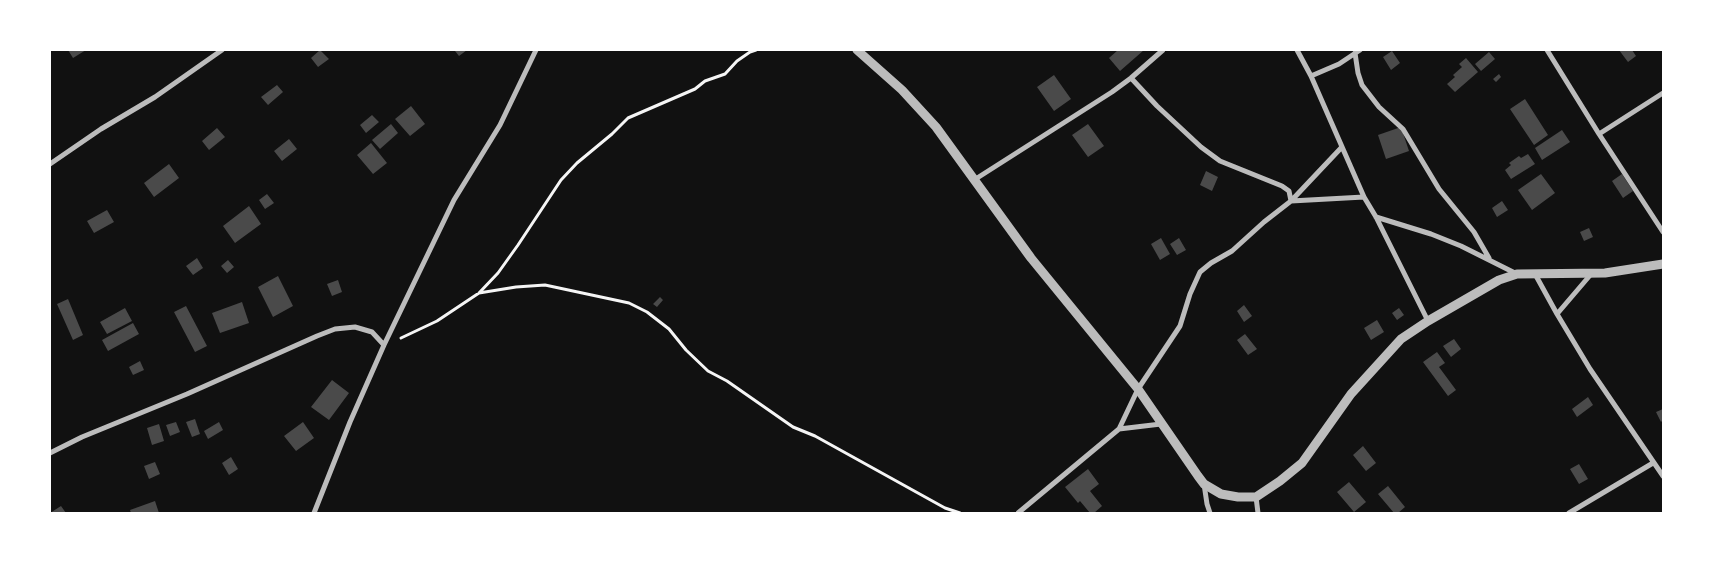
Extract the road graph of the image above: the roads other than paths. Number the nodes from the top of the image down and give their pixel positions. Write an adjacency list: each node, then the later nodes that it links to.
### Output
1 (222, 50): 13 (street)
2 (536, 50): 26 (street)
3 (857, 50): 14 (street)
4 (1163, 50): 9 (street)
5 (1298, 50): 8 (street)
6 (1547, 50): 11 (street)
7 (1358, 52): 8 (street); 19 (street)
8 (1311, 76): 12 (street)
9 (1130, 78): 14 (street); 16 (street)
10 (1663, 93): 11 (street)
11 (1599, 134): 18 (street)
12 (1341, 148): 15 (street); 16 (street)
13 (50, 164)
14 (974, 180): 27 (street)
15 (1364, 197): 16 (street); 17 (street)
16 (1291, 201): 27 (street)
17 (1376, 217): 19 (street); 25 (street)
18 (1663, 232)
19 (1488, 258): 23 (street)
20 (1663, 264): 22 (street)
21 (1535, 272): 22 (street); 23 (street); 24 (street)
22 (1592, 273): 24 (street)
23 (1517, 274): 25 (street)
24 (1557, 314): 31 (street)
25 (1428, 320): 34 (street)
26 (384, 345): 30 (street); 35 (street)
27 (1138, 389): 28 (street); 29 (street)
28 (1160, 424): 29 (street); 33 (street)
29 (1119, 429): 36 (street)
30 (50, 453)
31 (1653, 463): 32 (street); 39 (street)
32 (1663, 476)
33 (1204, 484): 34 (street); 37 (street)
34 (1256, 497): 38 (street)
35 (314, 513)
36 (1018, 513)
37 (1210, 513)
38 (1258, 513)
39 (1569, 513)

